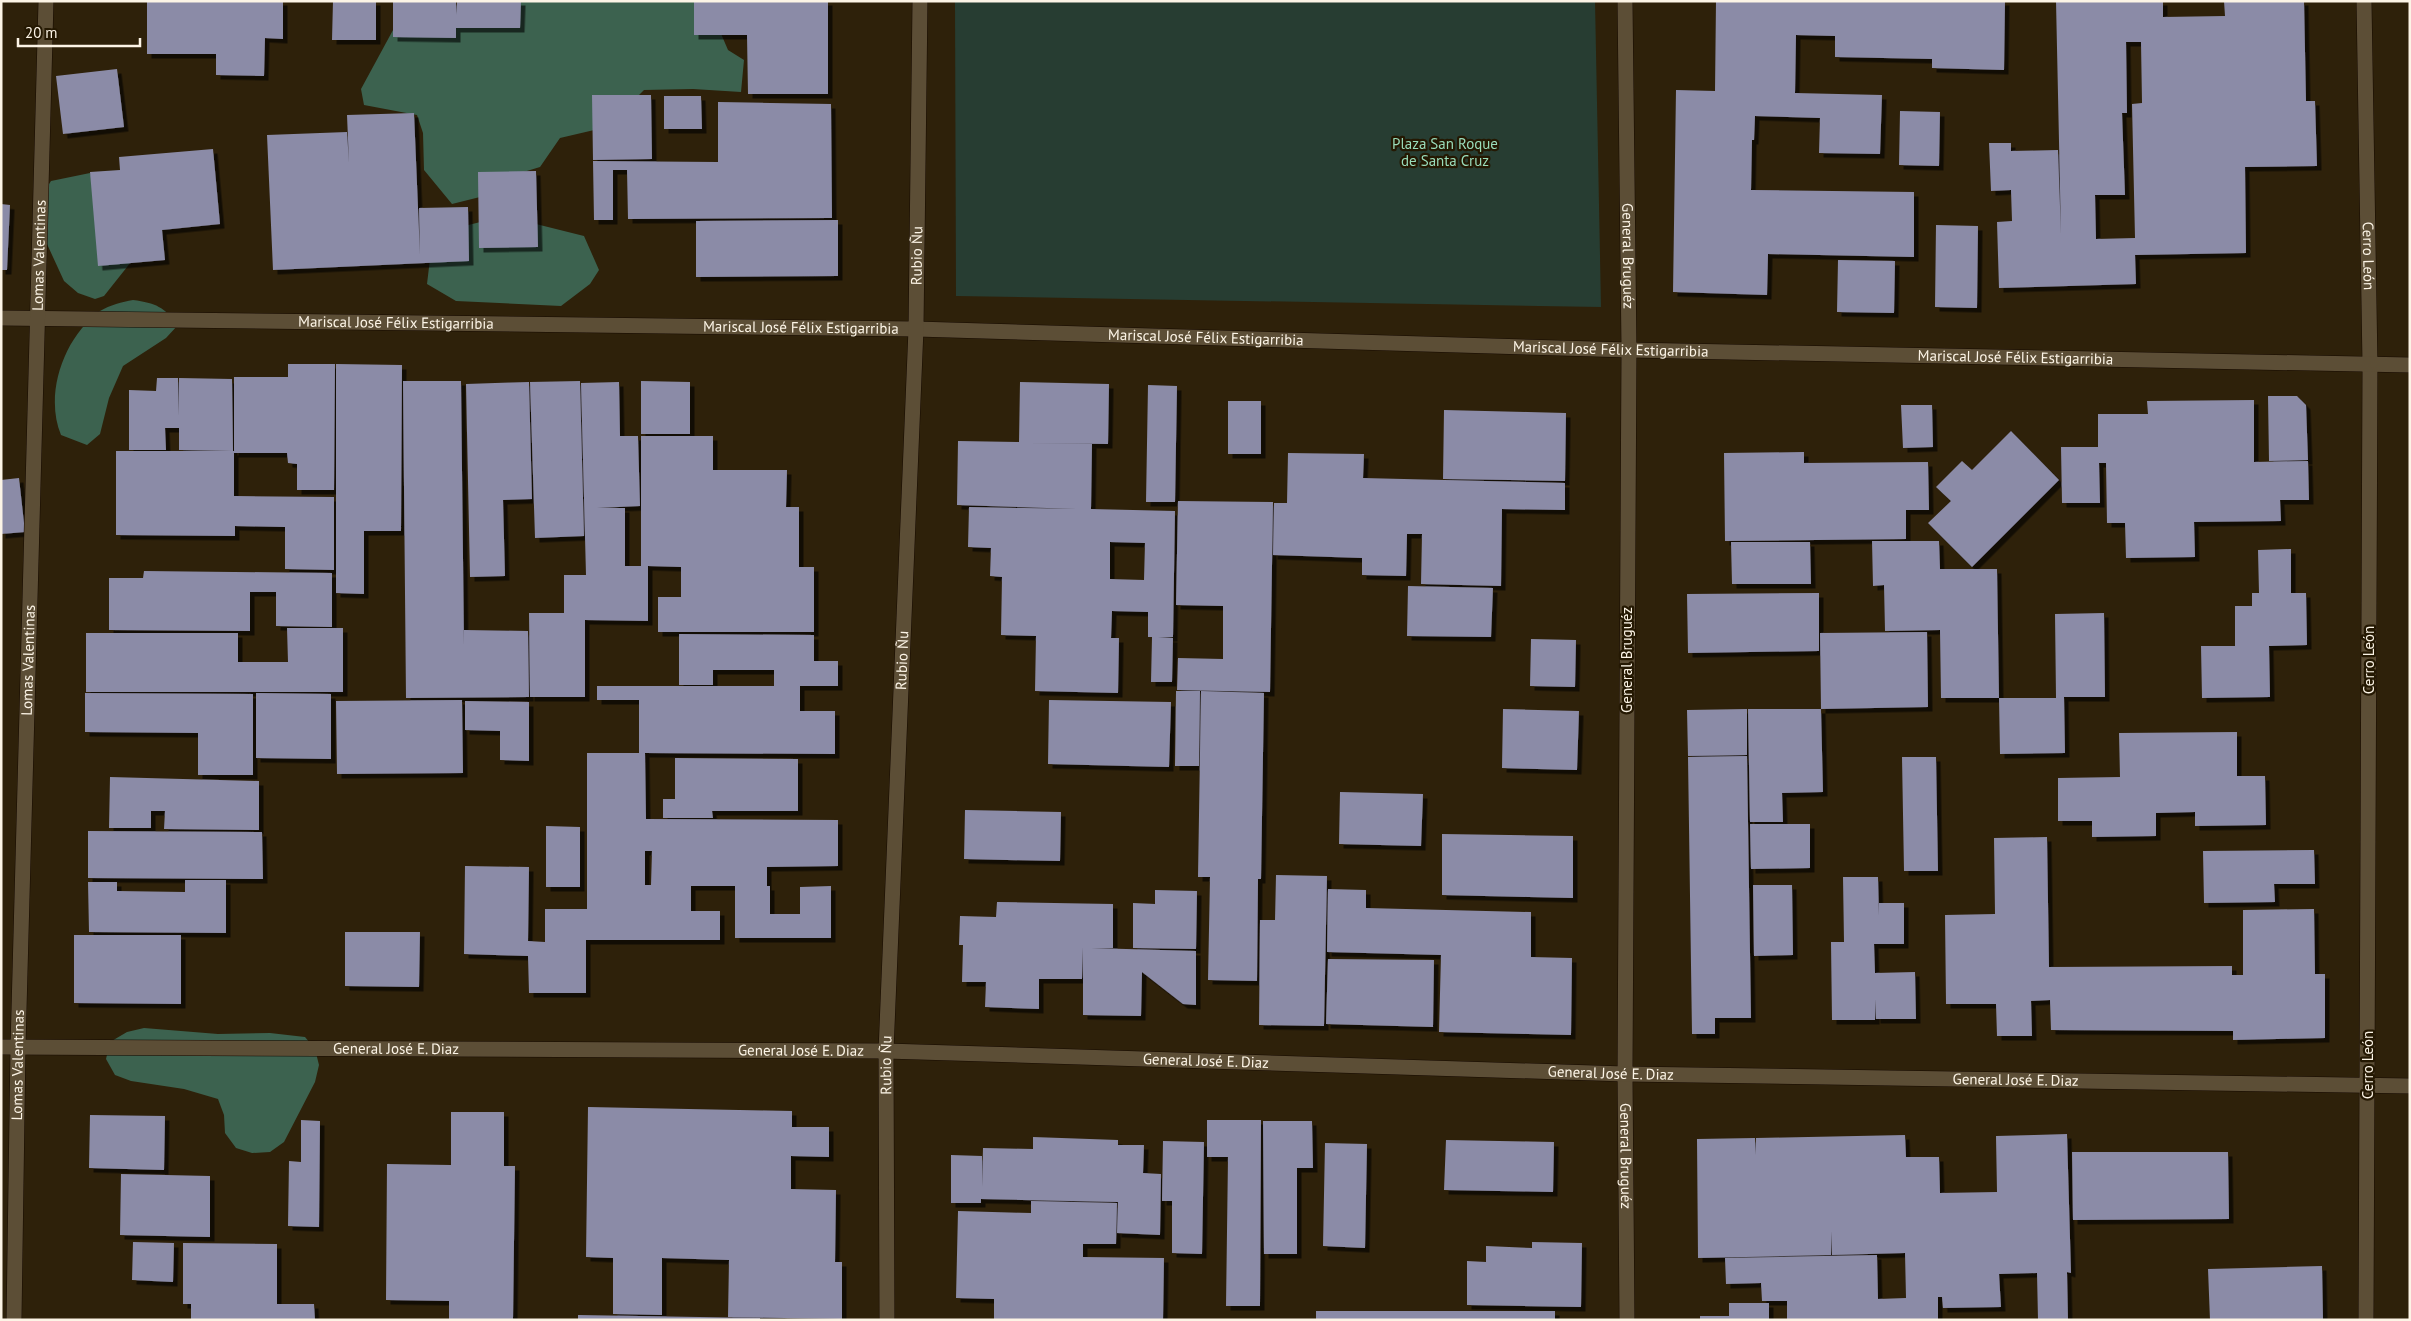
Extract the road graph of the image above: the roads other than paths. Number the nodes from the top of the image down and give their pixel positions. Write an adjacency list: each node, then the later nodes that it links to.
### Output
1 (46, 1): 6 (street, Lomas Valentinas)
2 (920, 1): 7 (street, Rubio Ñu)
3 (1625, 1): 8 (street, General Bruguéz)
4 (2364, 1): 10 (street, Cerro León)
5 (1, 318): 6 (street, Mariscal José Félix Estigarribia)
6 (37, 319): 7 (street, Mariscal José Félix Estigarribia); 12 (street, Lomas Valentinas)
7 (916, 329): 8 (street, Mariscal José Félix Estigarribia); 13 (street, Rubio Ñu)
8 (1629, 350): 10 (street, Mariscal José Félix Estigarribia); 14 (street, General Bruguéz)
9 (2410, 364): 10 (street, Mariscal José Félix Estigarribia)
10 (2370, 365): 15 (street, Cerro León)
11 (1, 1047): 12 (street, General José E. Diaz)
12 (18, 1047): 13 (street, General José E. Diaz); 17 (street, Lomas Valentinas)
13 (886, 1051): 14 (street, General José E. Diaz); 18 (street, Rubio Ñu)
14 (1625, 1074): 15 (street, General José E. Diaz); 19 (street, General Bruguéz)
15 (2368, 1086): 16 (street, General José E. Diaz); 20 (street, Cerro León)
16 (2410, 1086)
17 (14, 1320)
18 (887, 1320)
19 (1626, 1320)
20 (2366, 1320)

